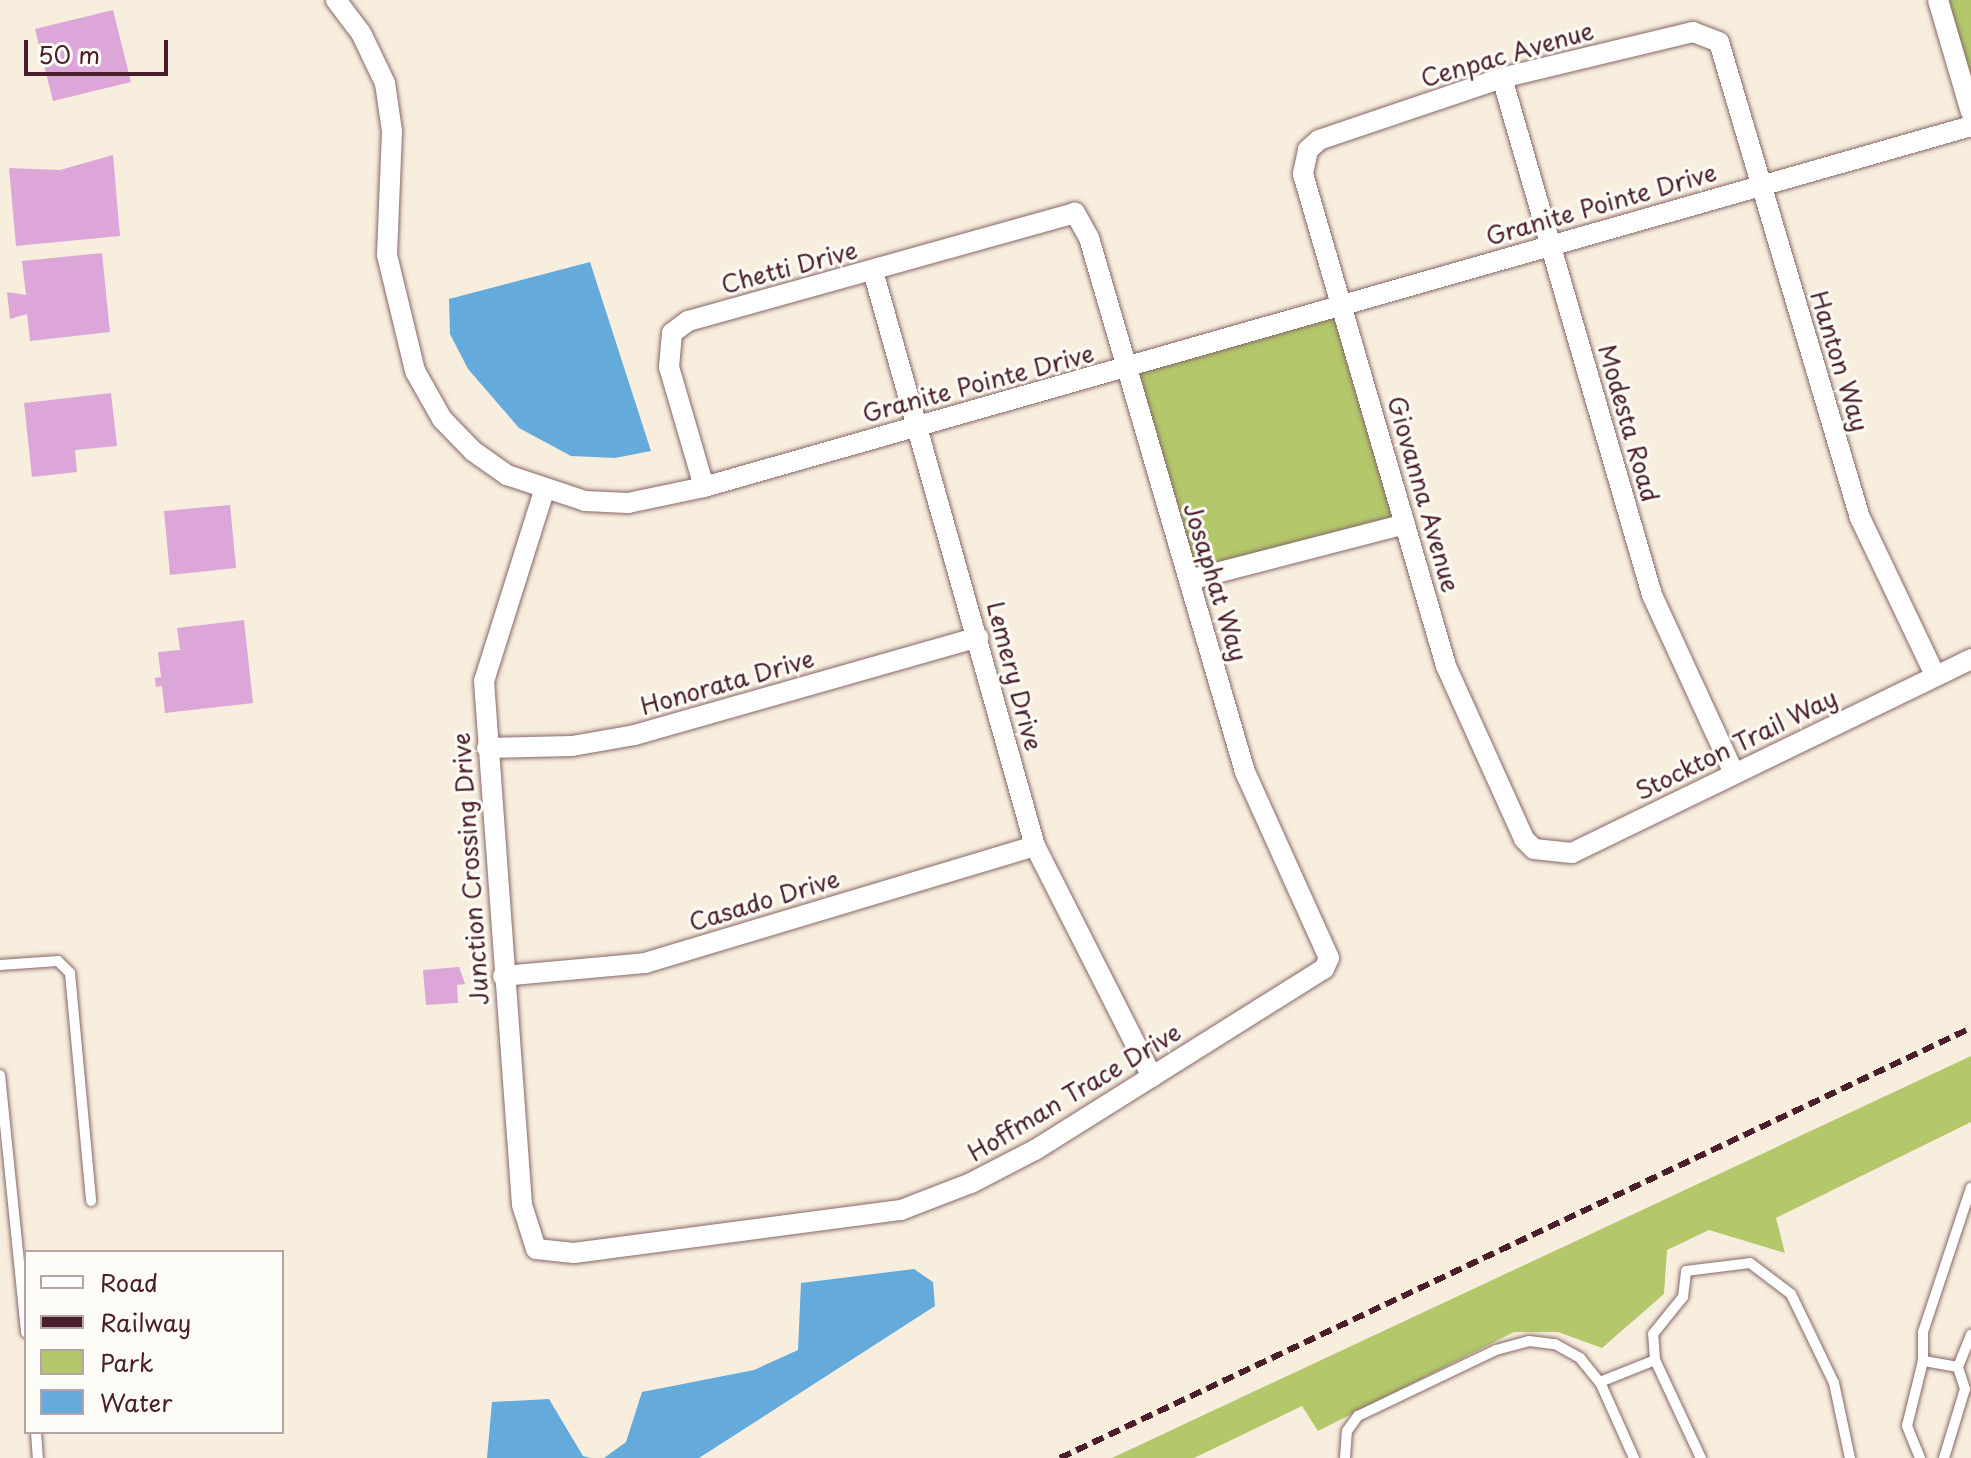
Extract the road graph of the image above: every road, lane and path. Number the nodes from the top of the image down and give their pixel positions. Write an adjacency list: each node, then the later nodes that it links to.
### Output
1 (336, 0): 16 (street, Granite Pointe Drive)
2 (1938, 0): 5 (street)
3 (1725, 51): 4 (street, Cenpac Avenue); 8 (street, Hanton Way)
4 (1502, 78): 7 (street, Cenpac Avenue); 10 (street, Modesta Road)
5 (1971, 112)
6 (1971, 126): 8 (street, Granite Pointe Drive)
7 (1304, 155): 12 (street, Giovanna Avenue)
8 (1760, 186): 10 (street, Granite Pointe Drive); 21 (street, Hanton Way)
9 (1075, 213): 11 (street, Chetti Drive); 13 (street, Josaphat Way)
10 (1550, 246): 12 (street, Granite Pointe Drive); 23 (street, Modesta Road)
11 (873, 271): 14 (street, Lemery Drive); 15 (street, Chetti Drive)
12 (1342, 305): 13 (street, Granite Pointe Drive); 17 (street, Giovanna Avenue)
13 (1125, 370): 14 (street, Granite Pointe Drive); 18 (street, Josaphat Way)
14 (917, 426): 15 (street, Granite Pointe Drive); 19 (street, Lemery Drive)
15 (704, 487): 16 (street, Granite Pointe Drive)
16 (544, 491): 22 (street, Junction Crossing Drive)
17 (1405, 524): 18 (street); 24 (street, Giovanna Avenue)
18 (1189, 580): 26 (street, Josaphat Way)
19 (978, 637): 22 (street, Honorata Drive); 25 (street, Lemery Drive)
20 (1971, 659): 21 (street, Stockton Trail Way)
21 (1935, 675): 23 (street, Stockton Trail Way)
22 (487, 748): 28 (street, Junction Crossing Drive)
23 (1734, 773): 24 (street, Stockton Trail Way)
24 (1524, 839)
25 (1035, 846): 28 (street, Casado Drive); 30 (street, Lemery Drive)
26 (1329, 958): 30 (street, Hoffman Trace Drive)
27 (0, 965): 32 (lane)
28 (503, 976): 33 (street, Junction Crossing Drive)
29 (0, 1075): 34 (lane)
30 (1152, 1077): 33 (street, Hoffman Trace Drive)
31 (1971, 1188): 37 (lane)
32 (91, 1201)
33 (536, 1249)
34 (24, 1313)
35 (1971, 1335): 38 (lane)
36 (1655, 1360): 39 (lane); 44 (lane); 45 (lane)
37 (1923, 1361): 38 (lane); 46 (lane)
38 (1958, 1367): 47 (lane)
39 (1600, 1383): 42 (lane); 43 (lane)
40 (36, 1434): 41 (lane)
41 (38, 1458)
42 (1345, 1458)
43 (1634, 1458)
44 (1701, 1458)
45 (1850, 1458)
46 (1920, 1458)
47 (1944, 1458)

